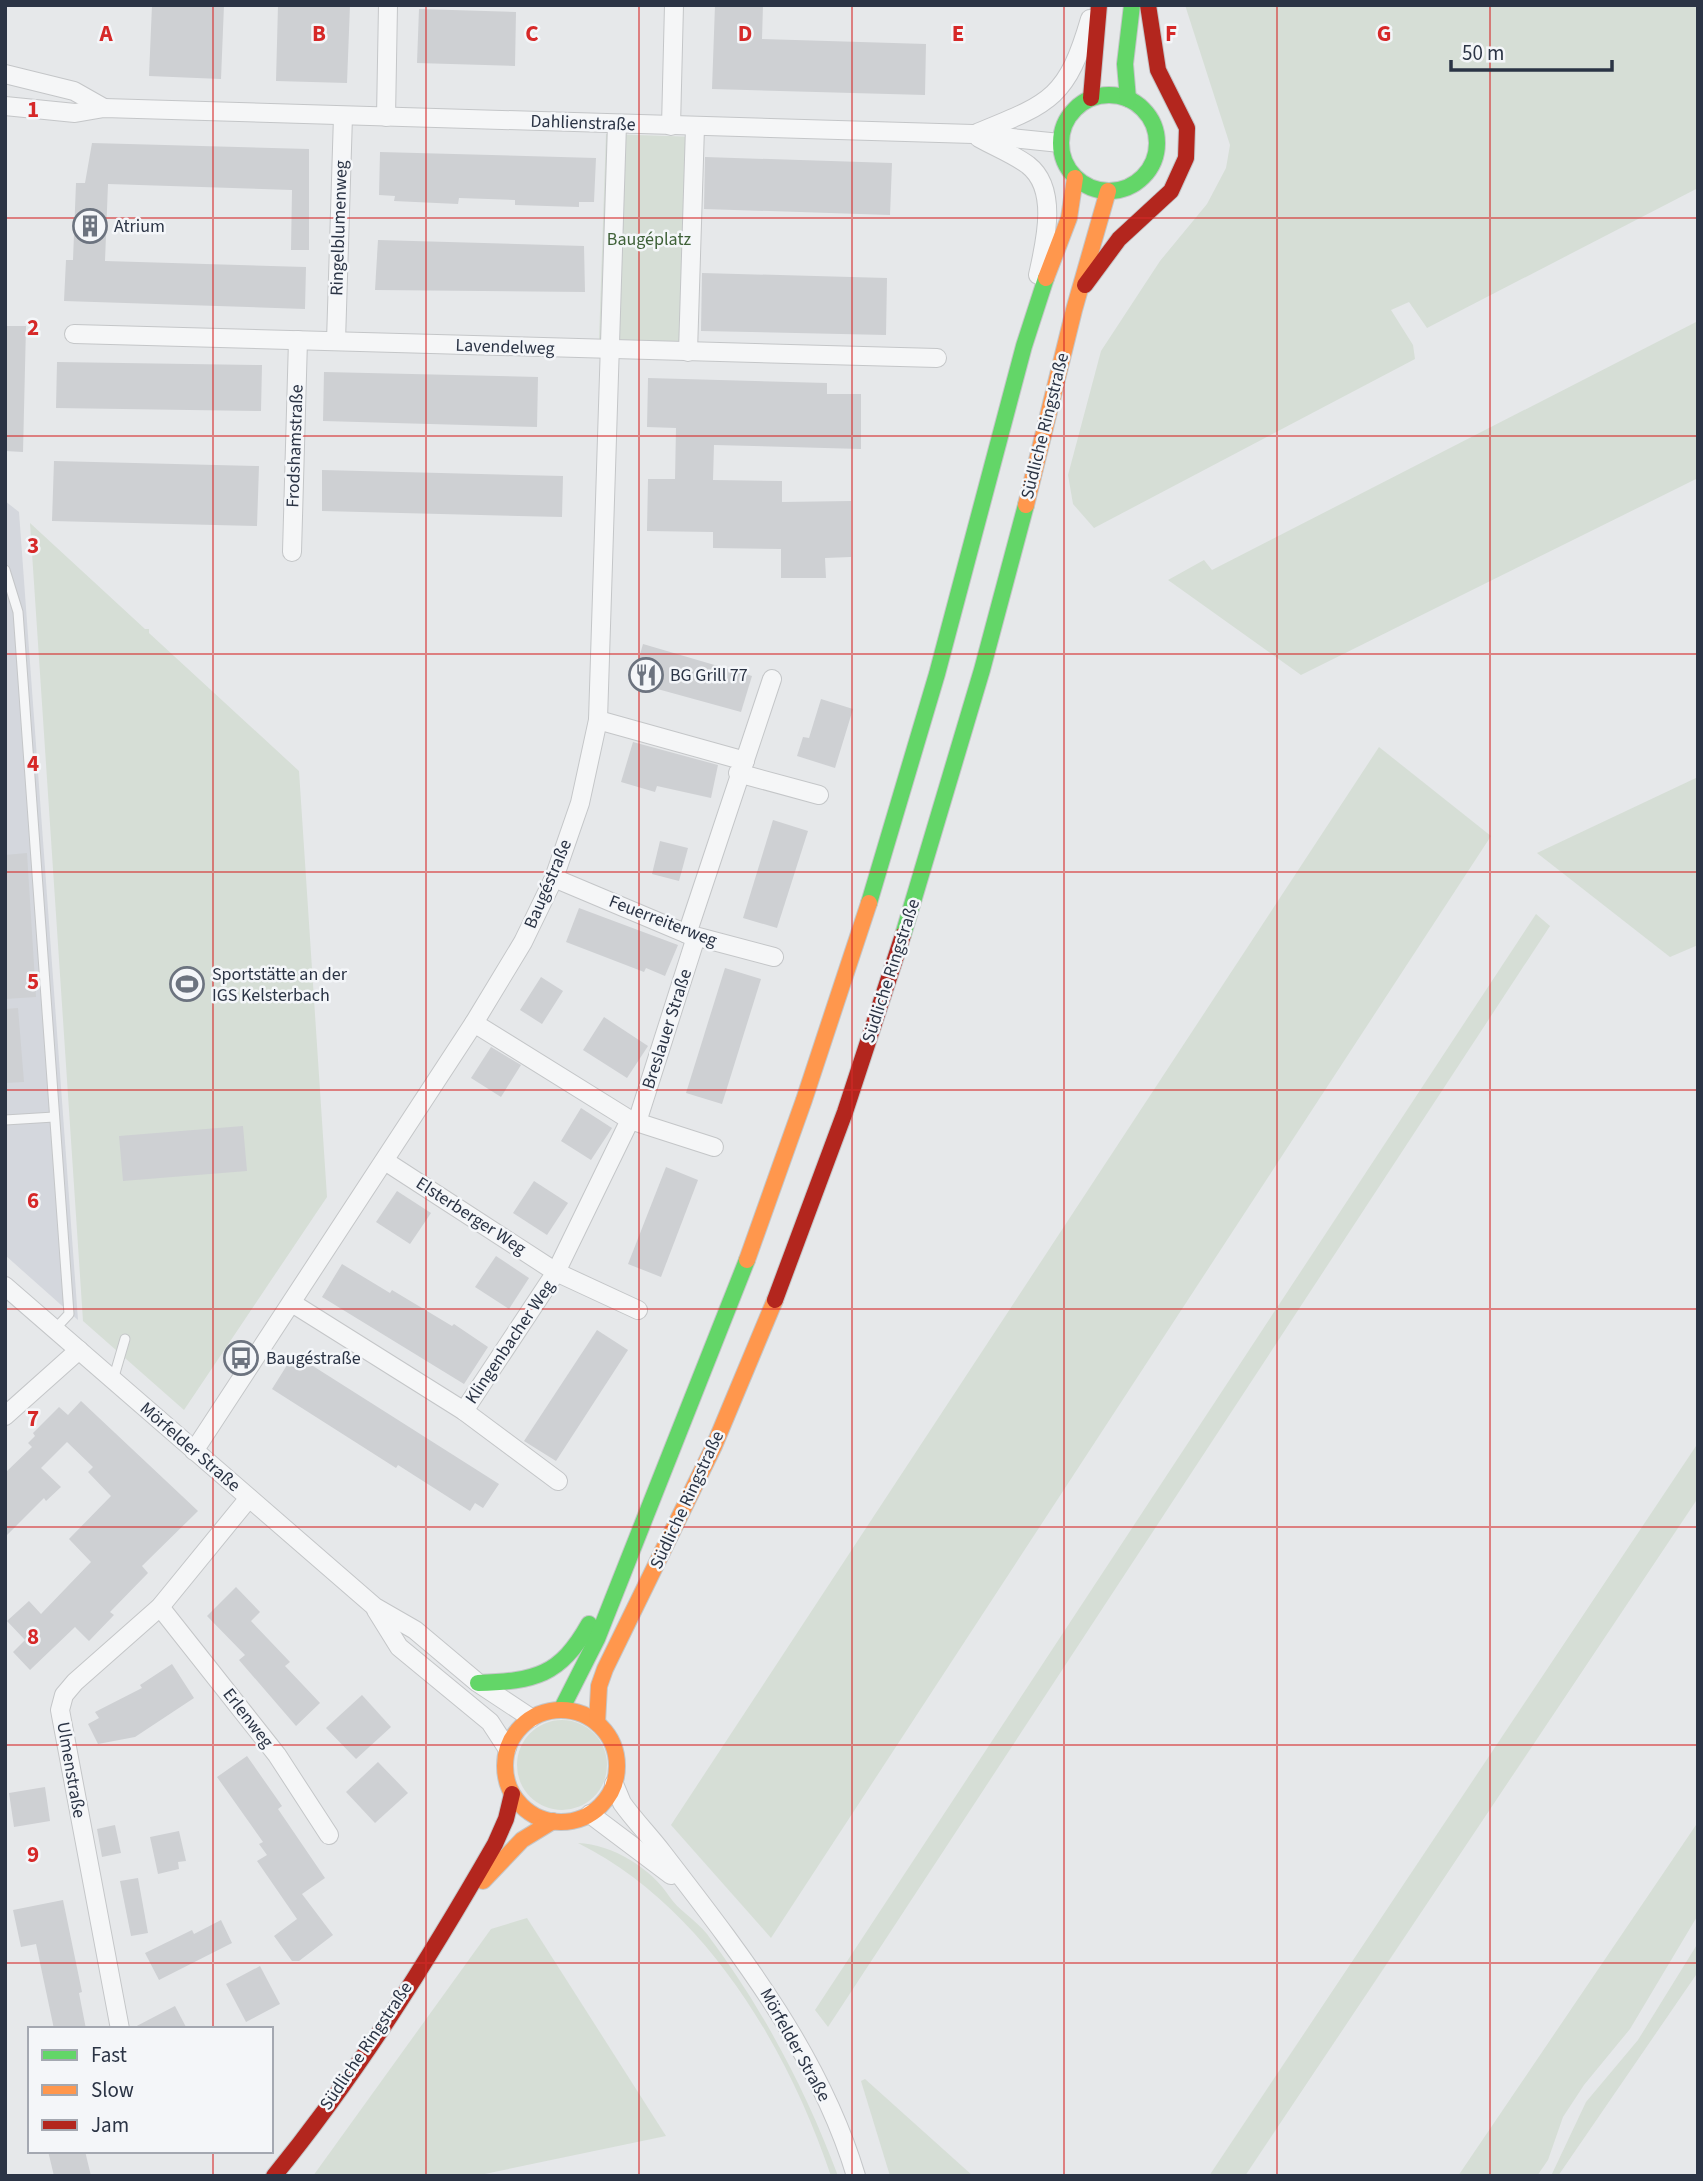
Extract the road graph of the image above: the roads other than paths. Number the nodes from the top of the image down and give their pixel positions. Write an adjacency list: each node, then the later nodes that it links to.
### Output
1 (388, 5): 12 (street)
2 (674, 5): 14 (street)
3 (1096, 5): 7 (main road); 16 (street)
4 (1132, 5): 8 (main road)
5 (1148, 5): 20 (main road)
6 (5, 74): 10 (street, Dahlienstraße)
7 (1091, 98): 8 (main road); 17 (main road)
8 (1128, 99): 19 (main road)
9 (5, 106): 10 (street, Dahlienstraße)
10 (104, 108): 11 (street, Dahlienstraße)
11 (343, 116): 12 (street, Dahlienstraße); 24 (street, Ringelblumenweg)
12 (386, 117): 13 (street, Dahlienstraße)
13 (617, 124): 14 (street, Dahlienstraße); 25 (street)
14 (671, 126): 15 (street, Dahlienstraße)
15 (695, 127): 16 (street, Dahlienstraße); 26 (street)
16 (973, 134): 17 (street, Dahlienstraße); 21 (street, Südliche Ringstraße)
17 (1060, 143): 18 (main road)
18 (1075, 178): 19 (main road); 21 (main road, Südliche Ringstraße)
19 (1108, 191): 20 (main road, Südliche Ringstraße)
20 (1077, 297): 62 (main road, Südliche Ringstraße)
21 (1026, 333): 56 (main road, Südliche Ringstraße)
22 (74, 334): 23 (street, Lavendelweg)
23 (298, 340): 24 (street, Lavendelweg); 28 (street, Frodshamstraße)
24 (335, 341): 25 (street, Lavendelweg)
25 (609, 350): 26 (street, Lavendelweg); 31 (street, Baugéstraße)
26 (688, 352): 27 (street, Lavendelweg)
27 (937, 358)
28 (292, 552)
29 (5, 570): 38 (lane)
30 (772, 679): 32 (street, Breslauer Straße)
31 (598, 720): 32 (street); 34 (street, Baugéstraße)
32 (742, 767): 33 (street); 35 (street, Breslauer Straße)
33 (819, 795)
34 (554, 878): 35 (street, Feuerreiterweg); 37 (street, Baugéstraße)
35 (692, 935): 36 (street, Feuerreiterweg); 40 (street, Breslauer Straße)
36 (774, 957)
37 (474, 1023): 40 (street); 42 (street, Baugéstraße)
38 (54, 1117): 39 (lane); 47 (lane)
39 (5, 1120)
40 (634, 1121): 41 (street); 43 (street)
41 (714, 1147)
42 (385, 1161): 43 (street, Elsterberger Weg); 45 (street, Baugéstraße)
43 (556, 1272): 46 (street, Elsterberger Weg); 51 (street, Klingenbacher Weg)
44 (5, 1286): 47 (street, Mörfelder Straße)
45 (292, 1303): 51 (street, Klingenbacher Weg); 53 (street, Baugéstraße)
46 (638, 1310)
47 (55, 1329): 49 (street, Mörfelder Straße)
48 (125, 1339): 50 (lane)
49 (79, 1350): 50 (street, Mörfelder Straße); 52 (street)
50 (113, 1380): 53 (street, Mörfelder Straße)
51 (464, 1411): 54 (street, Klingenbacher Weg)
52 (5, 1416)
53 (194, 1451): 55 (street, Mörfelder Straße)
54 (558, 1481)
55 (249, 1498): 57 (street, Ulmenstraße); 58 (street, Mörfelder Straße)
56 (615, 1590): 59 (main road); 60 (main road, Südliche Ringstraße)
57 (160, 1607): 68 (street, Erlenweg); 71 (street, Ulmenstraße)
58 (374, 1607): 59 (street, Mörfelder Straße); 63 (street, Mörfelder Straße)
59 (478, 1684): 61 (street, Mörfelder Straße)
60 (561, 1710): 61 (main road); 62 (main road)
61 (531, 1718): 63 (main road)
62 (597, 1723): 64 (main road)
63 (508, 1748): 65 (main road, Südliche Ringstraße)
64 (614, 1784): 66 (main road); 69 (street, Mörfelder Straße)
65 (512, 1794): 67 (main road); 70 (main road, Südliche Ringstraße)
66 (590, 1814): 67 (main road, Südliche Ringstraße); 69 (street, Mörfelder Straße)
67 (553, 1821): 70 (main road, Südliche Ringstraße)
68 (329, 1835)
69 (690, 1892): 73 (street, Mörfelder Straße)
70 (454, 1912): 72 (main road, Südliche Ringstraße)
71 (120, 2027)
72 (274, 2176)
73 (856, 2176)

